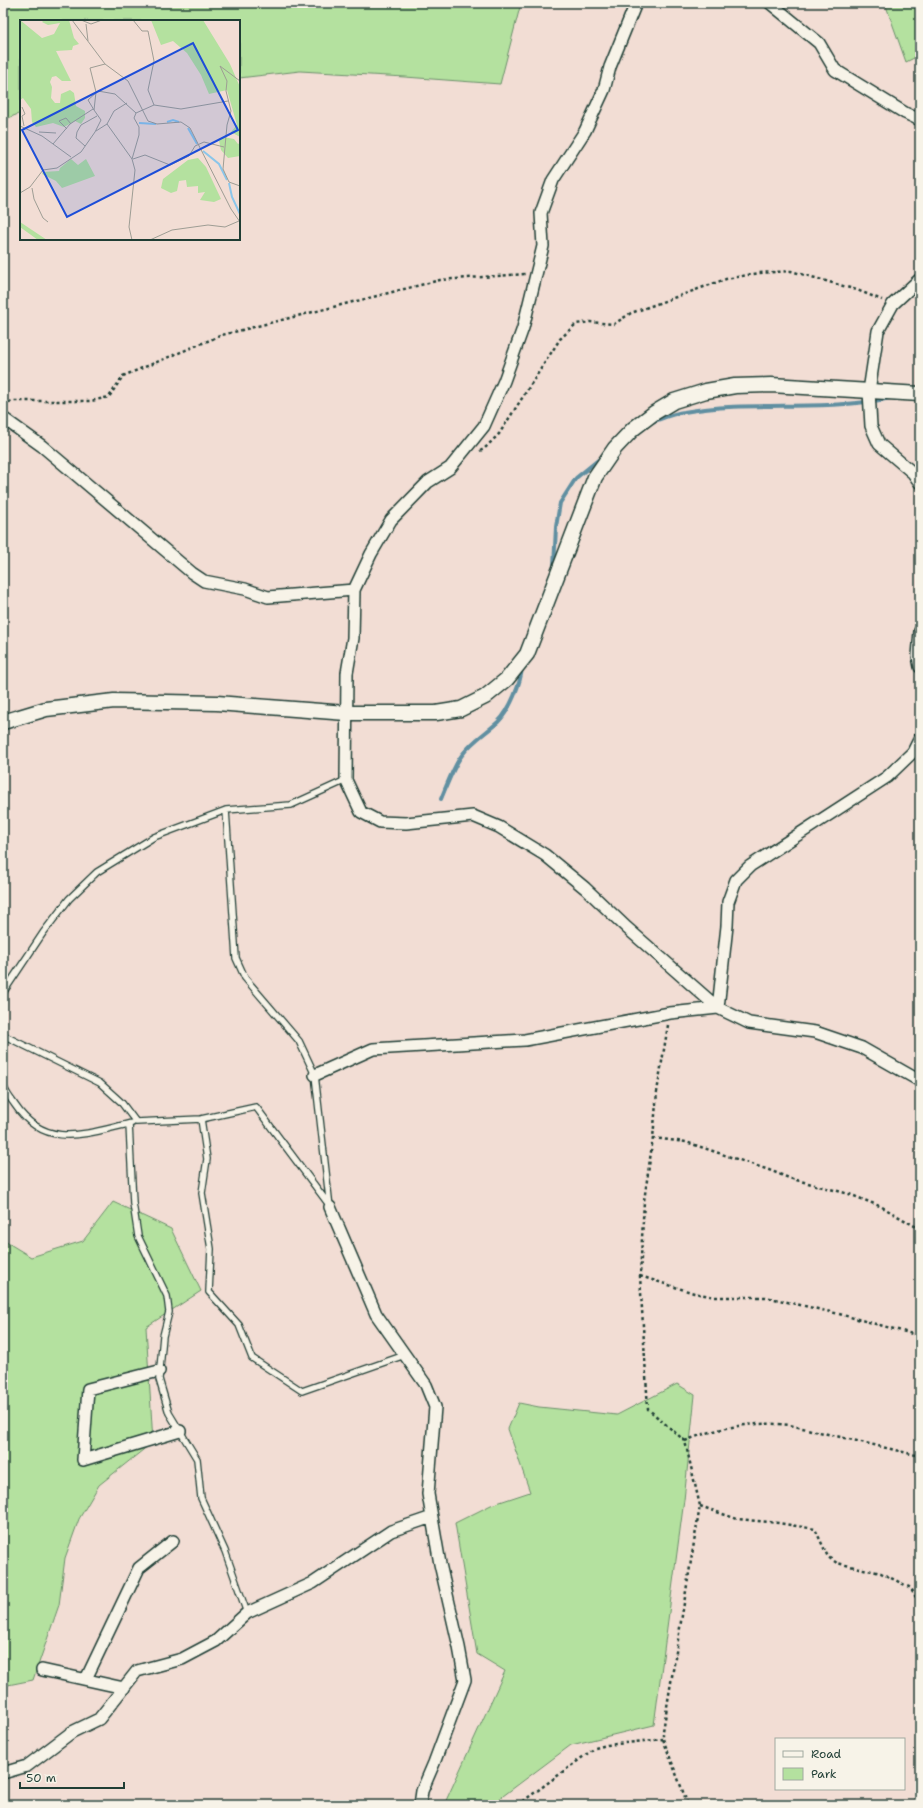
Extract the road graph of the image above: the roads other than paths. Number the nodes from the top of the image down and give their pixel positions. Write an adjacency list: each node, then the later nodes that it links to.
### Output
1 (636, 3): 9 (street)
2 (770, 3): 3 (street)
3 (920, 120)
4 (920, 279): 5 (street)
5 (869, 391): 6 (street); 8 (street); 12 (street)
6 (920, 394)
7 (3, 418): 9 (street)
8 (920, 483)
9 (354, 590): 12 (street)
10 (920, 631): 11 (street)
11 (920, 667)
12 (346, 713): 13 (street); 15 (street)
13 (3, 722)
14 (920, 738): 18 (street)
15 (346, 780): 16 (lane); 18 (street)
16 (226, 810): 17 (lane); 20 (lane)
17 (3, 993)
18 (718, 1008): 20 (street); 21 (street)
19 (3, 1035): 24 (lane)
20 (316, 1075): 26 (lane)
21 (920, 1081)
22 (3, 1084): 25 (lane)
23 (201, 1120): 24 (lane); 26 (lane); 27 (lane)
24 (136, 1122): 25 (lane)
25 (129, 1124): 28 (lane)
26 (330, 1206): 27 (street)
27 (405, 1355): 30 (street)
28 (159, 1371): 29 (lane); 29 (street)
29 (180, 1431): 32 (lane)
30 (432, 1517): 32 (street); 37 (street)
31 (173, 1541): 34 (street)
32 (247, 1613): 35 (street)
33 (42, 1670): 34 (street)
34 (86, 1679): 35 (street)
35 (124, 1688): 36 (street)
36 (3, 1773)
37 (420, 1805)

